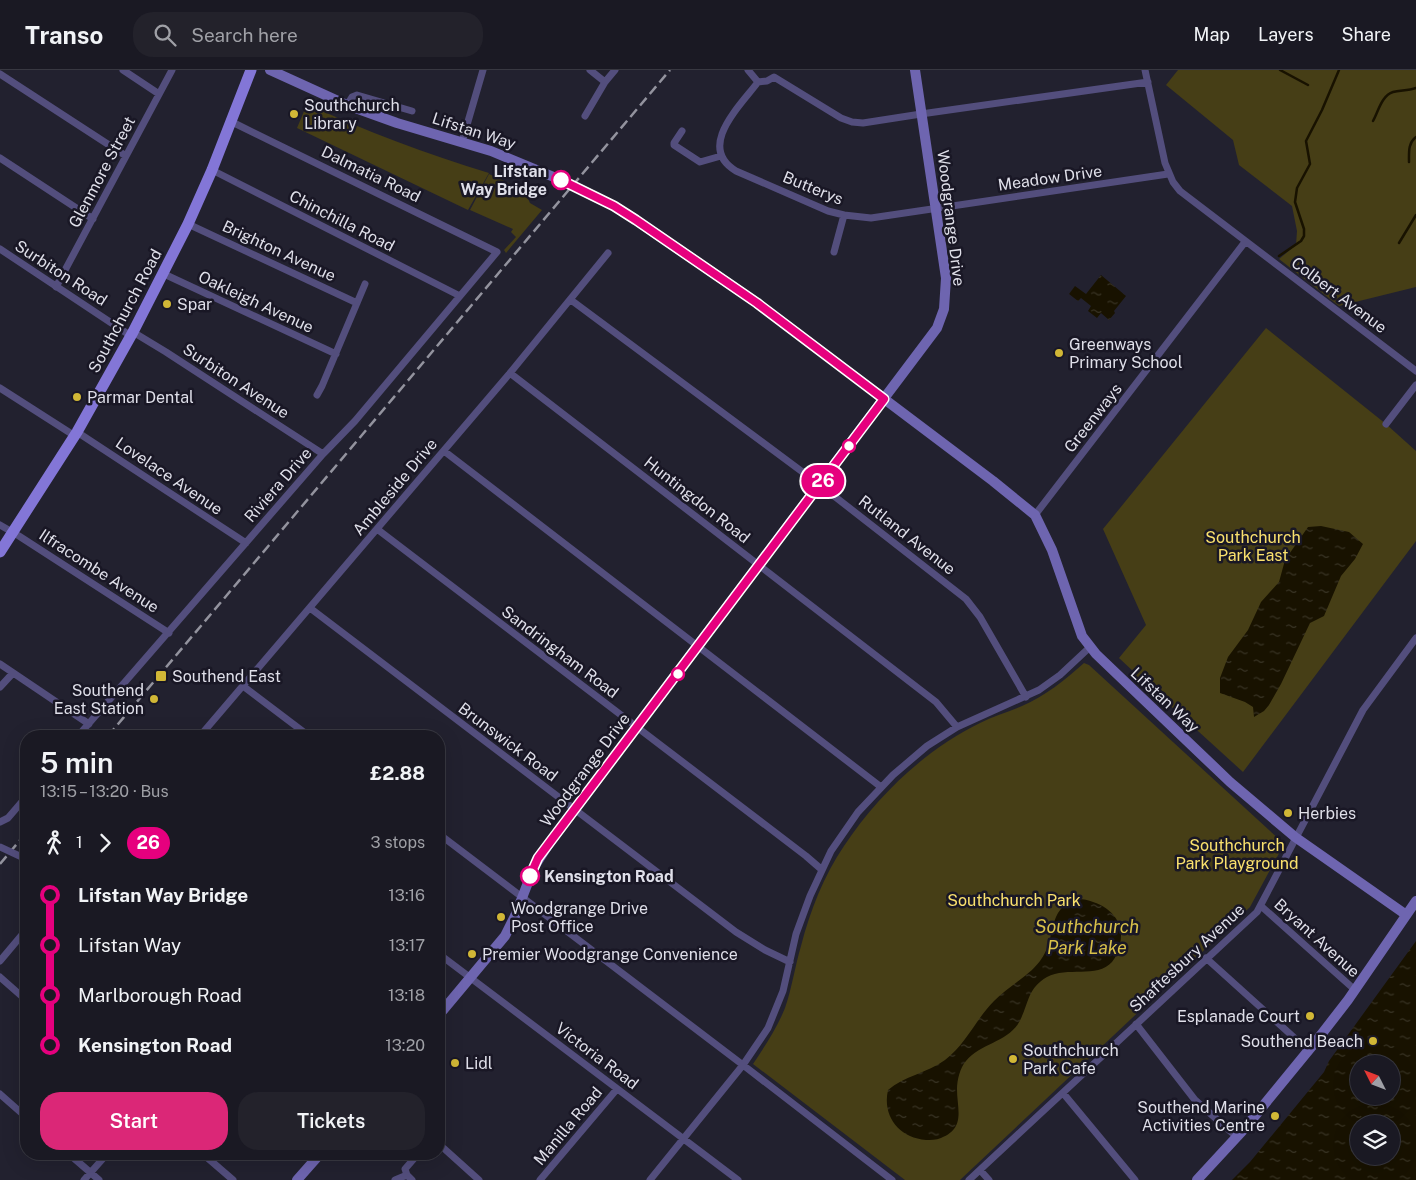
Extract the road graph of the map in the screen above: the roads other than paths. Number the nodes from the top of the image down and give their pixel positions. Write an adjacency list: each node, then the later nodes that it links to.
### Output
1 (123, 70): 16 (street)
2 (172, 70): 16 (street, Glenmore Street)
3 (251, 70): 21 (main road, Southchurch Road)
4 (270, 70): 17 (street, Lifstan Way)
5 (483, 70): 23 (street)
6 (590, 70): 13 (street)
7 (615, 70): 13 (street)
8 (748, 70): 14 (street)
9 (914, 70): 19 (street, Woodgrange Drive)
10 (1145, 70): 15 (street)
11 (775, 73): 14 (street); 19 (street)
12 (0, 74): 24 (street)
13 (605, 82): 20 (street)
14 (758, 82): 25 (street)
15 (1148, 82): 19 (street); 28 (street)
16 (159, 94): 24 (street, Glenmore Street)
17 (348, 105): 18 (street, Lifstan Way); 23 (street, Lifstan Way)
18 (412, 111)
19 (921, 114): 29 (street, Woodgrange Drive)
20 (585, 116)
21 (232, 122): 27 (main road, Southchurch Road); 35 (street, Dalmatia Road)
22 (682, 131): 25 (street)
23 (462, 142): 51 (street, Lifstan Way)
24 (126, 156): 31 (street, Glenmore Street)
25 (721, 156): 30 (street, Butterys)
26 (0, 158): 31 (street)
27 (212, 170): 32 (main road, Southchurch Road); 41 (street, Chinchilla Road)
28 (1168, 174): 29 (street, Meadow Drive); 33 (street, Colbert Avenue)
29 (935, 209): 30 (street, Butterys); 51 (street, Woodgrange Drive)
30 (844, 215): 36 (street)
31 (93, 219): 40 (street, Glenmore Street)
32 (188, 224): 38 (main road, Southchurch Road); 43 (street, Brighton Avenue)
33 (1245, 242): 46 (street, Colbert Avenue); 57 (street, Greenways)
34 (0, 250): 40 (street, Surbiton Road)
35 (497, 252): 41 (street, Riviera Drive)
36 (834, 252)
37 (608, 254): 42 (street, Ambleside Drive)
38 (164, 274): 44 (main road, Southchurch Road); 45 (street, Oakleigh Avenue)
39 (365, 284): 43 (street)
40 (56, 287): 44 (street, Surbiton Road)
41 (460, 296): 55 (street, Riviera Drive)
42 (571, 300): 47 (street, Ambleside Drive); 56 (street, Rutland Avenue)
43 (357, 303): 45 (street)
44 (132, 334): 53 (main road, Southchurch Road); 55 (street, Surbiton Avenue)
45 (336, 354): 50 (street)
46 (1416, 371)
47 (510, 373): 54 (street, Ambleside Drive); 63 (street, Huntingdon Road)
48 (1416, 385): 52 (street)
49 (0, 388): 53 (street, Lovelace Avenue)
50 (316, 395)
51 (884, 399): 56 (street, Woodgrange Drive); 57 (street, Lifstan Way)
52 (1386, 424)
53 (76, 434): 60 (main road, Southchurch Road); 61 (street, Lovelace Avenue)
54 (444, 451): 59 (street, Ambleside Drive); 67 (street)
55 (323, 454): 61 (street, Riviera Drive)
56 (820, 485): 63 (street, Woodgrange Drive); 73 (street, Rutland Avenue)
57 (1035, 514): 68 (street, Lifstan Way)
58 (0, 525): 60 (street, Ilfracombe Avenue)
59 (377, 529): 64 (street, Ambleside Drive); 76 (street, Sandringham Road)
60 (13, 532): 62 (main road, Southchurch Road); 65 (street, Ilfracombe Avenue)
61 (246, 543): 65 (street, Riviera Drive)
62 (0, 552)
63 (759, 565): 67 (street, Woodgrange Drive); 75 (street, Huntingdon Road)
64 (310, 608): 71 (street, Ambleside Drive); 82 (street, Brunswick Road)
65 (169, 633): 74 (street, Riviera Drive)
66 (1416, 638): 84 (street, Shaftesbury Avenue)
67 (698, 647): 76 (street, Woodgrange Drive); 80 (street)
68 (1090, 647): 73 (street); 84 (street, Lifstan Way)
69 (0, 664): 70 (street)
70 (13, 673): 72 (street); 74 (street)
71 (243, 686): 78 (street, Ambleside Drive); 79 (street)
72 (0, 687)
73 (1026, 697): 75 (street)
74 (89, 724): 77 (street, Riviera Drive)
75 (957, 727): 80 (street)
76 (636, 728): 82 (street, Woodgrange Drive); 88 (street, Sandringham Road)
77 (84, 730)
78 (205, 730)
79 (301, 730)
80 (881, 787): 88 (street)
81 (20, 804): 83 (street)
82 (575, 810): 89 (street, Woodgrange Drive); 97 (street, Brunswick Road)
83 (0, 822)
84 (1295, 837): 91 (street, Shaftesbury Avenue); 92 (street, Lifstan Way)
85 (445, 838): 89 (street)
86 (0, 847): 87 (street, bridge)
87 (20, 856)
88 (821, 869): 97 (street)
89 (522, 896): 99 (street, Woodgrange Drive); 105 (street)
90 (1416, 901): 92 (street)
91 (1260, 906): 94 (street, Shaftesbury Avenue); 100 (street, Bryant Avenue)
92 (1405, 914): 100 (street)
93 (20, 937): 96 (street)
94 (1206, 958): 103 (street, Shaftesbury Avenue); 104 (street)
95 (445, 959): 99 (street, Victoria Road)
96 (0, 961)
97 (790, 962): 105 (street)
98 (0, 977): 101 (street)
99 (470, 978): 102 (street, Woodgrange Drive); 106 (street, Victoria Road)
100 (1355, 990): 104 (street)
101 (20, 995)
102 (445, 1008)
103 (1136, 1024): 107 (street, Shaftesbury Avenue); 110 (street)
104 (1309, 1051): 110 (street)
105 (743, 1065): 111 (street); 131 (street)
106 (617, 1089): 111 (street, Victoria Road); 128 (street, Manilla Road)
107 (1062, 1093): 118 (street, Shaftesbury Avenue); 134 (street)
108 (0, 1094): 109 (street)
109 (20, 1112)
110 (1237, 1137): 135 (street)
111 (684, 1139): 121 (street, Victoria Road); 129 (street)
112 (445, 1149): 127 (street)
113 (76, 1160): 119 (street)
114 (101, 1160): 119 (street)
115 (210, 1160): 124 (street)
116 (315, 1160): 125 (street)
117 (413, 1160): 120 (street)
118 (980, 1170): 132 (street, Shaftesbury Avenue); 133 (street)
119 (90, 1172): 122 (street); 123 (street)
120 (409, 1178): 126 (street)
121 (730, 1178): 130 (street, Victoria Road)
122 (84, 1180)
123 (99, 1180)
124 (233, 1180)
125 (298, 1180)
126 (396, 1180)
127 (480, 1180)
128 (540, 1180)
129 (650, 1180)
130 (738, 1180)
131 (892, 1180)
132 (969, 1180)
133 (989, 1180)
134 (1135, 1180)
135 (1197, 1180)

